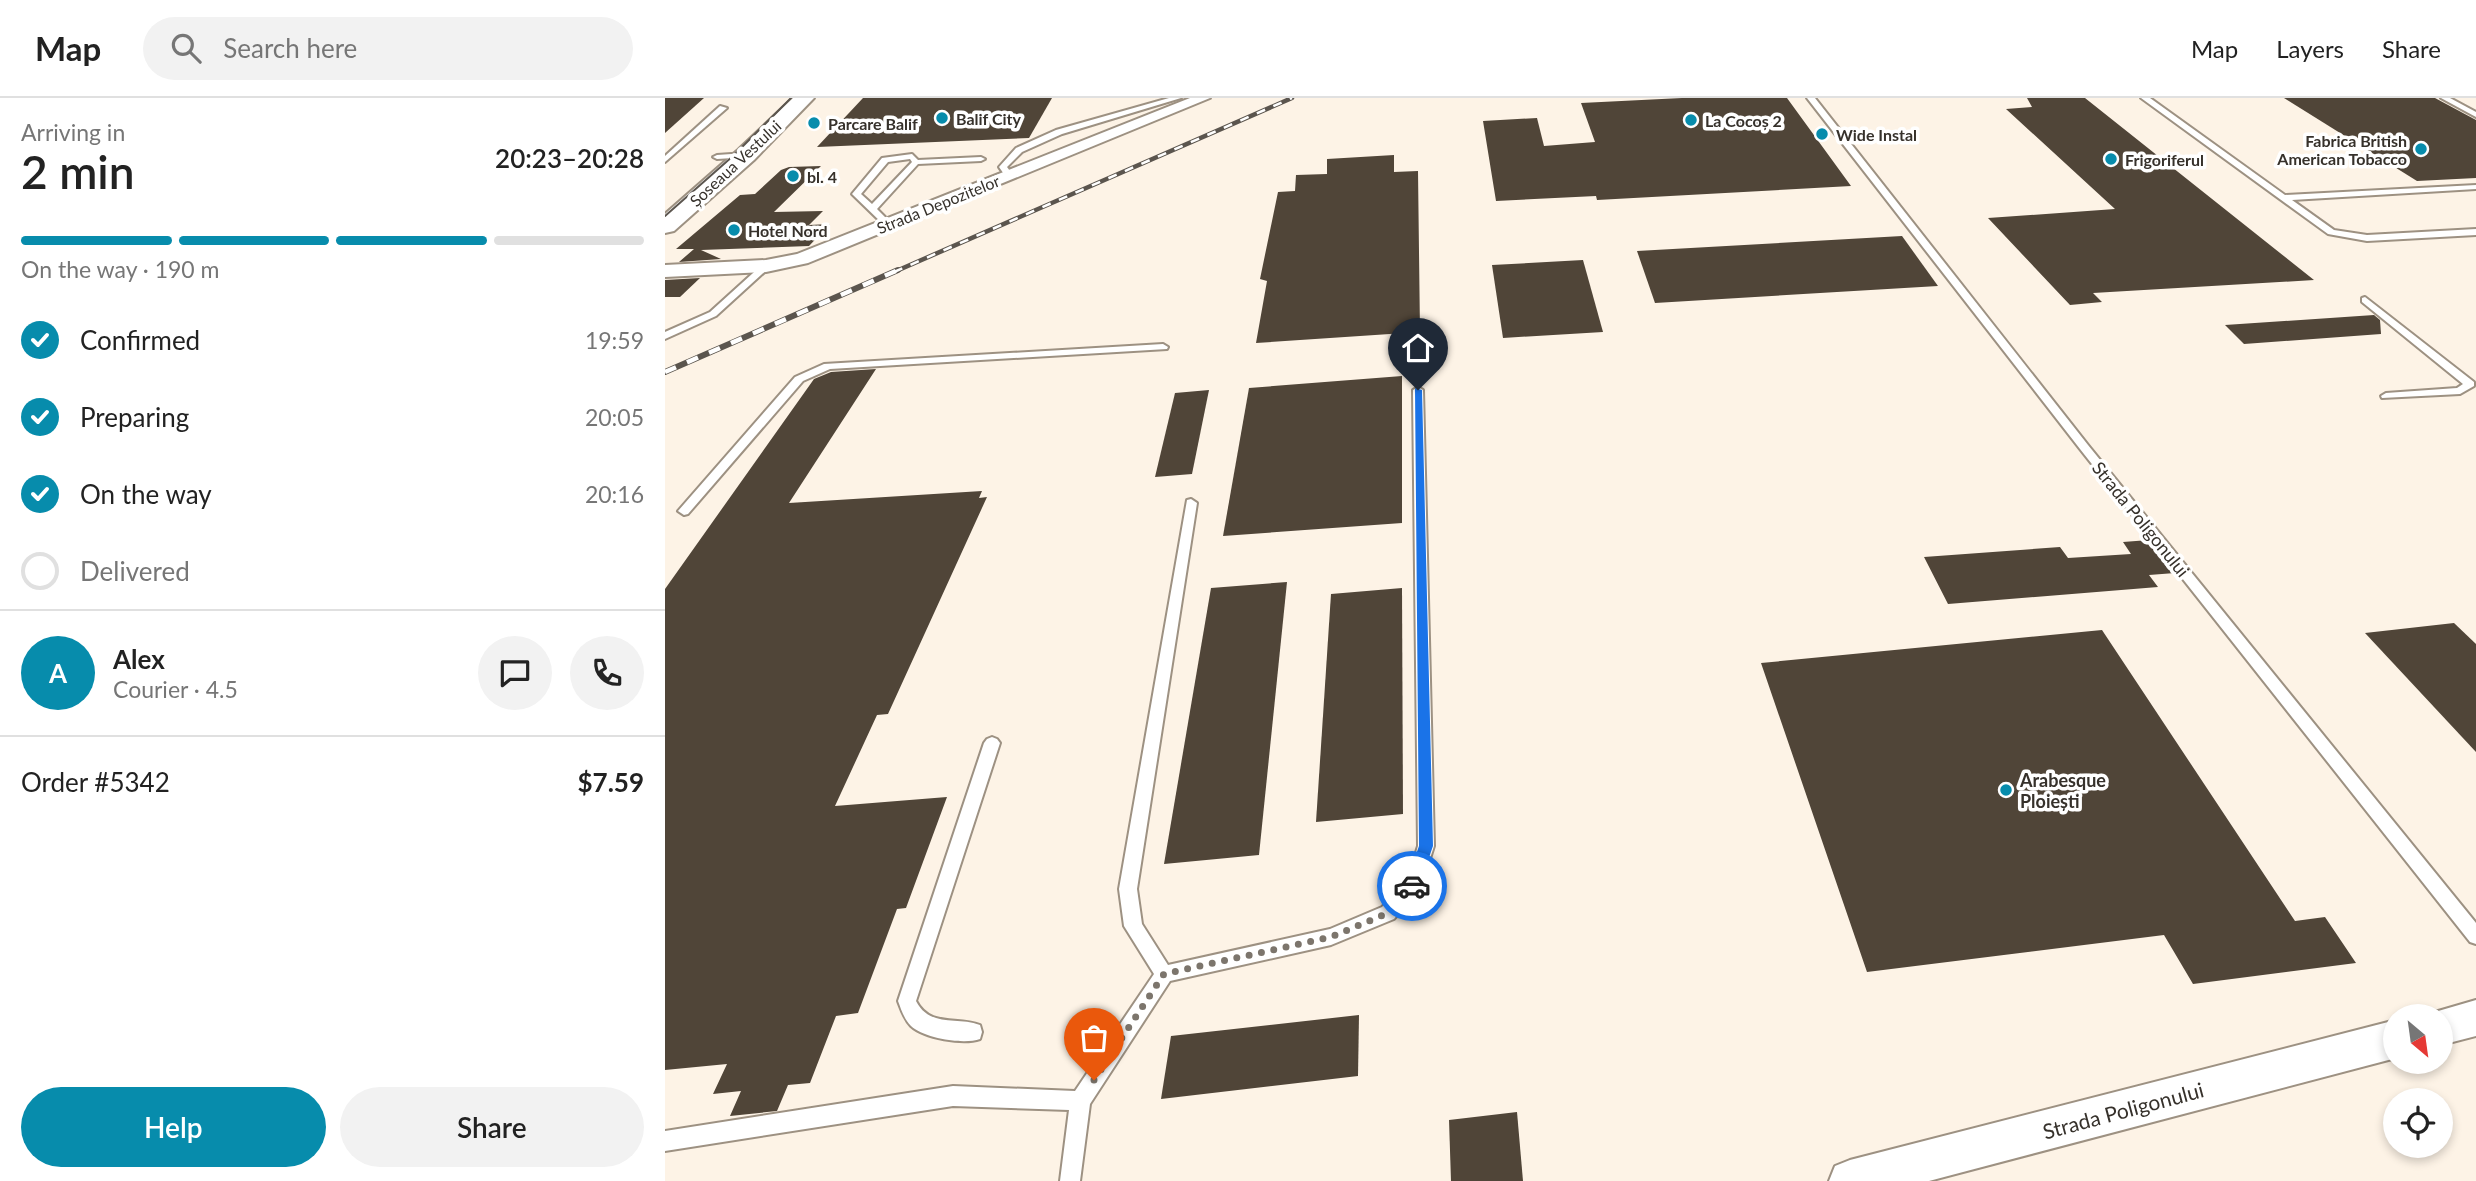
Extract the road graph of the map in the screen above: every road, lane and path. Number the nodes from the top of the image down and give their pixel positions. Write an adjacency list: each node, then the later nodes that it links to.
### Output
1 (776, 98): 11 (main road, Șoseaua Vestului)
2 (804, 98): 10 (main road, Șoseaua Vestului)
3 (1177, 98): 15 (lane)
4 (1203, 98): 15 (street, Strada Depozitelor)
5 (1811, 98): 33 (lane, Strada Poligonului)
6 (2145, 98): 17 (lane)
7 (2445, 98): 9 (lane)
8 (723, 108): 13 (lane)
9 (2476, 115)
10 (746, 155): 11 (lane); 21 (main road, Șoseaua Vestului)
11 (717, 156): 18 (main road, Șoseaua Vestului)
12 (981, 159): 14 (lane)
13 (665, 160)
14 (916, 162): 19 (lane); 19 (lane)
15 (1009, 175): 20 (street, Strada Depozitelor)
16 (2476, 187): 17 (lane)
17 (2281, 198): 22 (lane)
18 (665, 203)
19 (872, 209): 20 (lane)
20 (888, 224): 23 (street, Strada Depozitelor)
21 (665, 226)
22 (2476, 232)
23 (767, 266): 24 (street, Strada Depozitelor); 26 (lane)
24 (665, 271)
25 (2365, 300): 29 (lane)
26 (665, 336)
27 (1163, 347): 31 (lane)
28 (1418, 390): 34 (lane)
29 (2386, 396)
30 (1191, 503): 34 (lane)
31 (684, 511)
32 (992, 743): 37 (lane)
33 (2476, 936)
34 (1164, 974): 39 (lane)
35 (2476, 1018): 36 (street)
36 (2453, 1024)
37 (973, 1032)
38 (2383, 1042): 42 (street, Strada Poligonului)
39 (1080, 1101): 40 (lane); 41 (lane)
40 (665, 1140)
41 (1070, 1181)
42 (1850, 1181)

